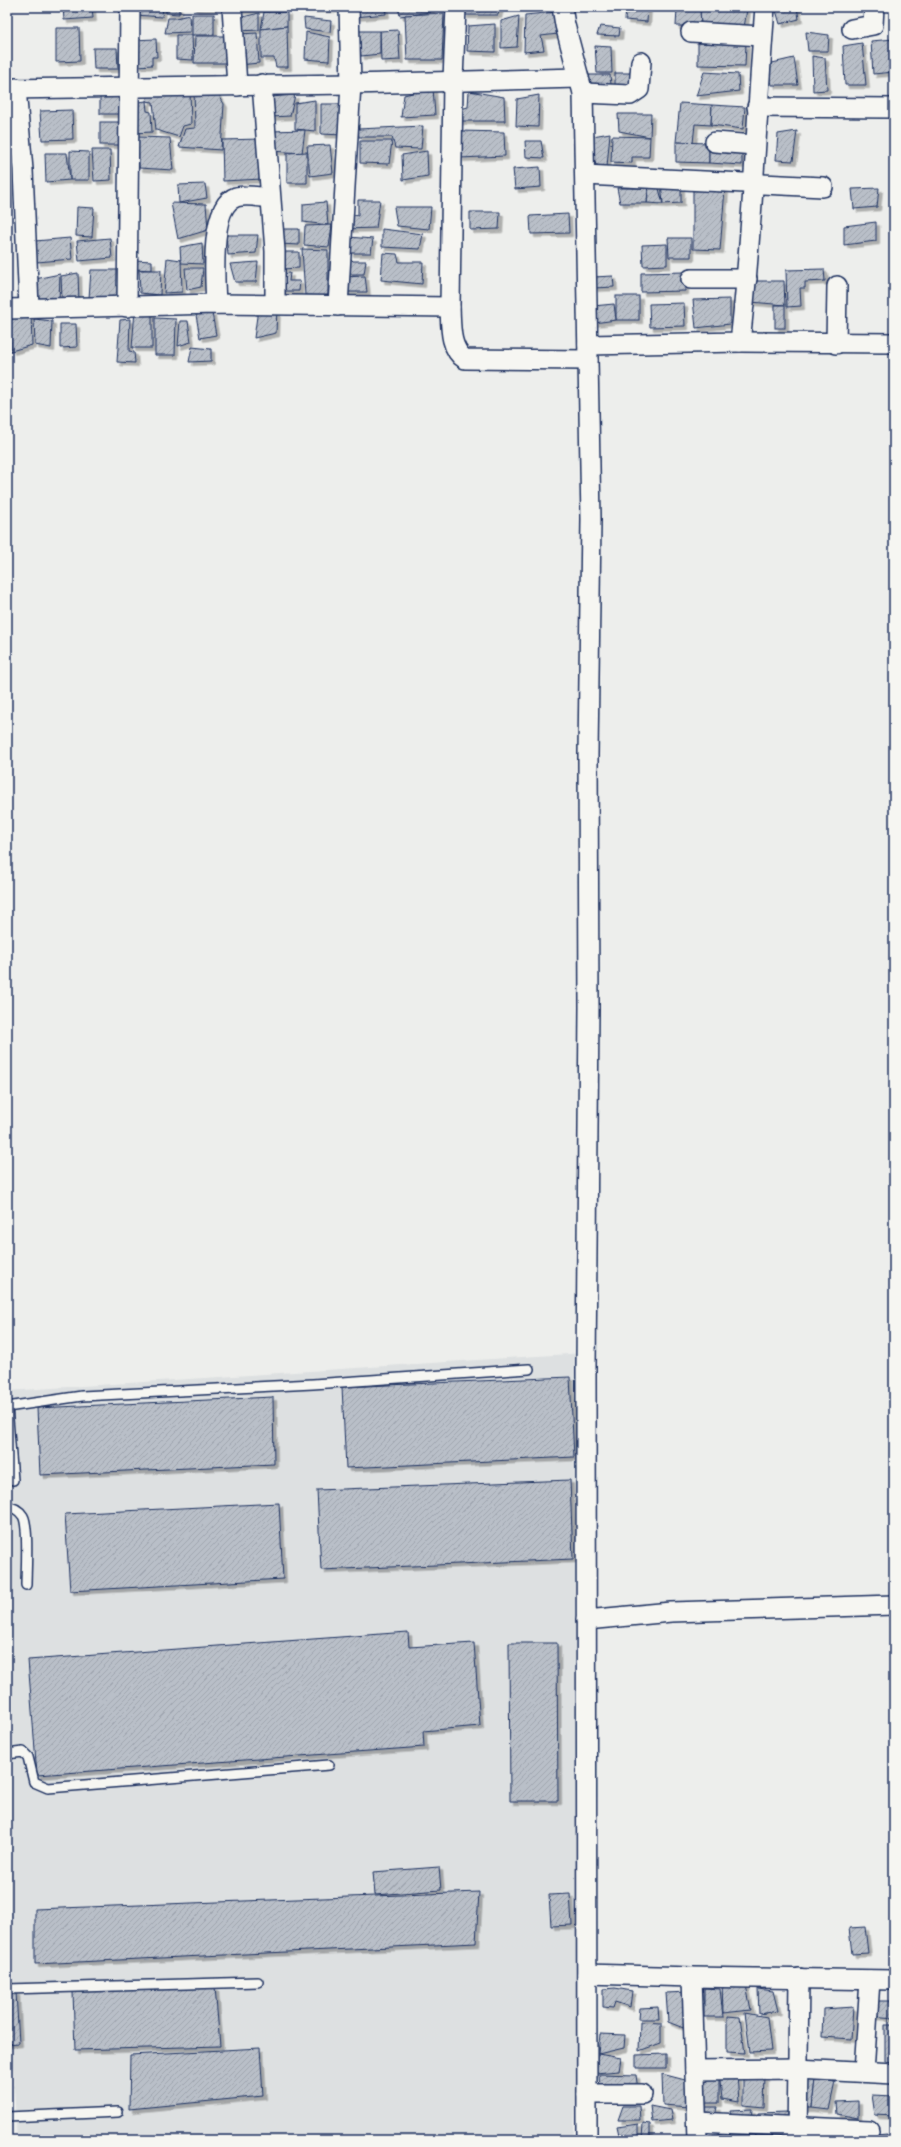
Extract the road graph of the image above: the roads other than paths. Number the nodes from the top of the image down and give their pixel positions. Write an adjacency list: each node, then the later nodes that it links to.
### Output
1 (130, 7): 17 (street)
2 (232, 7): 16 (street)
3 (348, 7): 14 (street)
4 (456, 7): 12 (street)
5 (562, 7): 15 (street)
6 (765, 7): 10 (street)
7 (874, 7): 8 (street)
8 (852, 29)
9 (691, 32): 10 (street)
10 (762, 36): 19 (street)
11 (641, 62): 15 (street)
12 (453, 80): 14 (street); 15 (street); 34 (street)
13 (262, 84): 14 (street); 16 (street); 26 (street)
14 (350, 84): 32 (street)
15 (580, 85): 23 (street)
16 (237, 86): 17 (street)
17 (129, 87): 18 (street); 33 (street)
18 (11, 89): 36 (street)
19 (757, 107): 20 (street); 22 (street)
20 (894, 108)
21 (715, 142): 22 (street)
22 (755, 145): 24 (street)
23 (585, 175): 24 (street); 40 (street)
24 (755, 183): 25 (street); 28 (street)
25 (823, 187)
26 (270, 198): 30 (street); 31 (street)
27 (691, 279): 28 (street)
28 (747, 279): 37 (street)
29 (837, 286): 39 (street)
30 (216, 304): 31 (street); 33 (street)
31 (275, 304): 32 (street)
32 (338, 306): 34 (street)
33 (127, 307): 36 (street)
34 (450, 307): 40 (street)
35 (7, 308): 36 (street)
36 (29, 308)
37 (740, 342): 39 (street); 40 (street)
38 (894, 343): 39 (street)
39 (836, 344)
40 (588, 352): 46 (street)
41 (529, 1369): 42 (lane)
42 (13, 1480)
43 (7, 1507): 44 (lane)
44 (26, 1585)
45 (894, 1605): 46 (street)
46 (586, 1620): 49 (street)
47 (7, 1754): 48 (lane)
48 (329, 1765)
49 (587, 1974): 50 (street); 60 (street)
50 (692, 1977): 51 (street); 57 (street)
51 (798, 1978): 52 (street); 56 (street)
52 (870, 1980): 53 (street); 58 (street)
53 (894, 1980)
54 (258, 1982): 55 (lane)
55 (7, 1989)
56 (797, 2069): 57 (street); 58 (street); 66 (street)
57 (695, 2070): 65 (street)
58 (864, 2072): 59 (street)
59 (894, 2074)
60 (587, 2094): 61 (street); 67 (street)
61 (642, 2094)
62 (118, 2112): 63 (lane)
63 (7, 2117)
64 (869, 2130): 66 (street)
65 (697, 2131): 66 (street)
66 (797, 2133)
67 (587, 2140)

